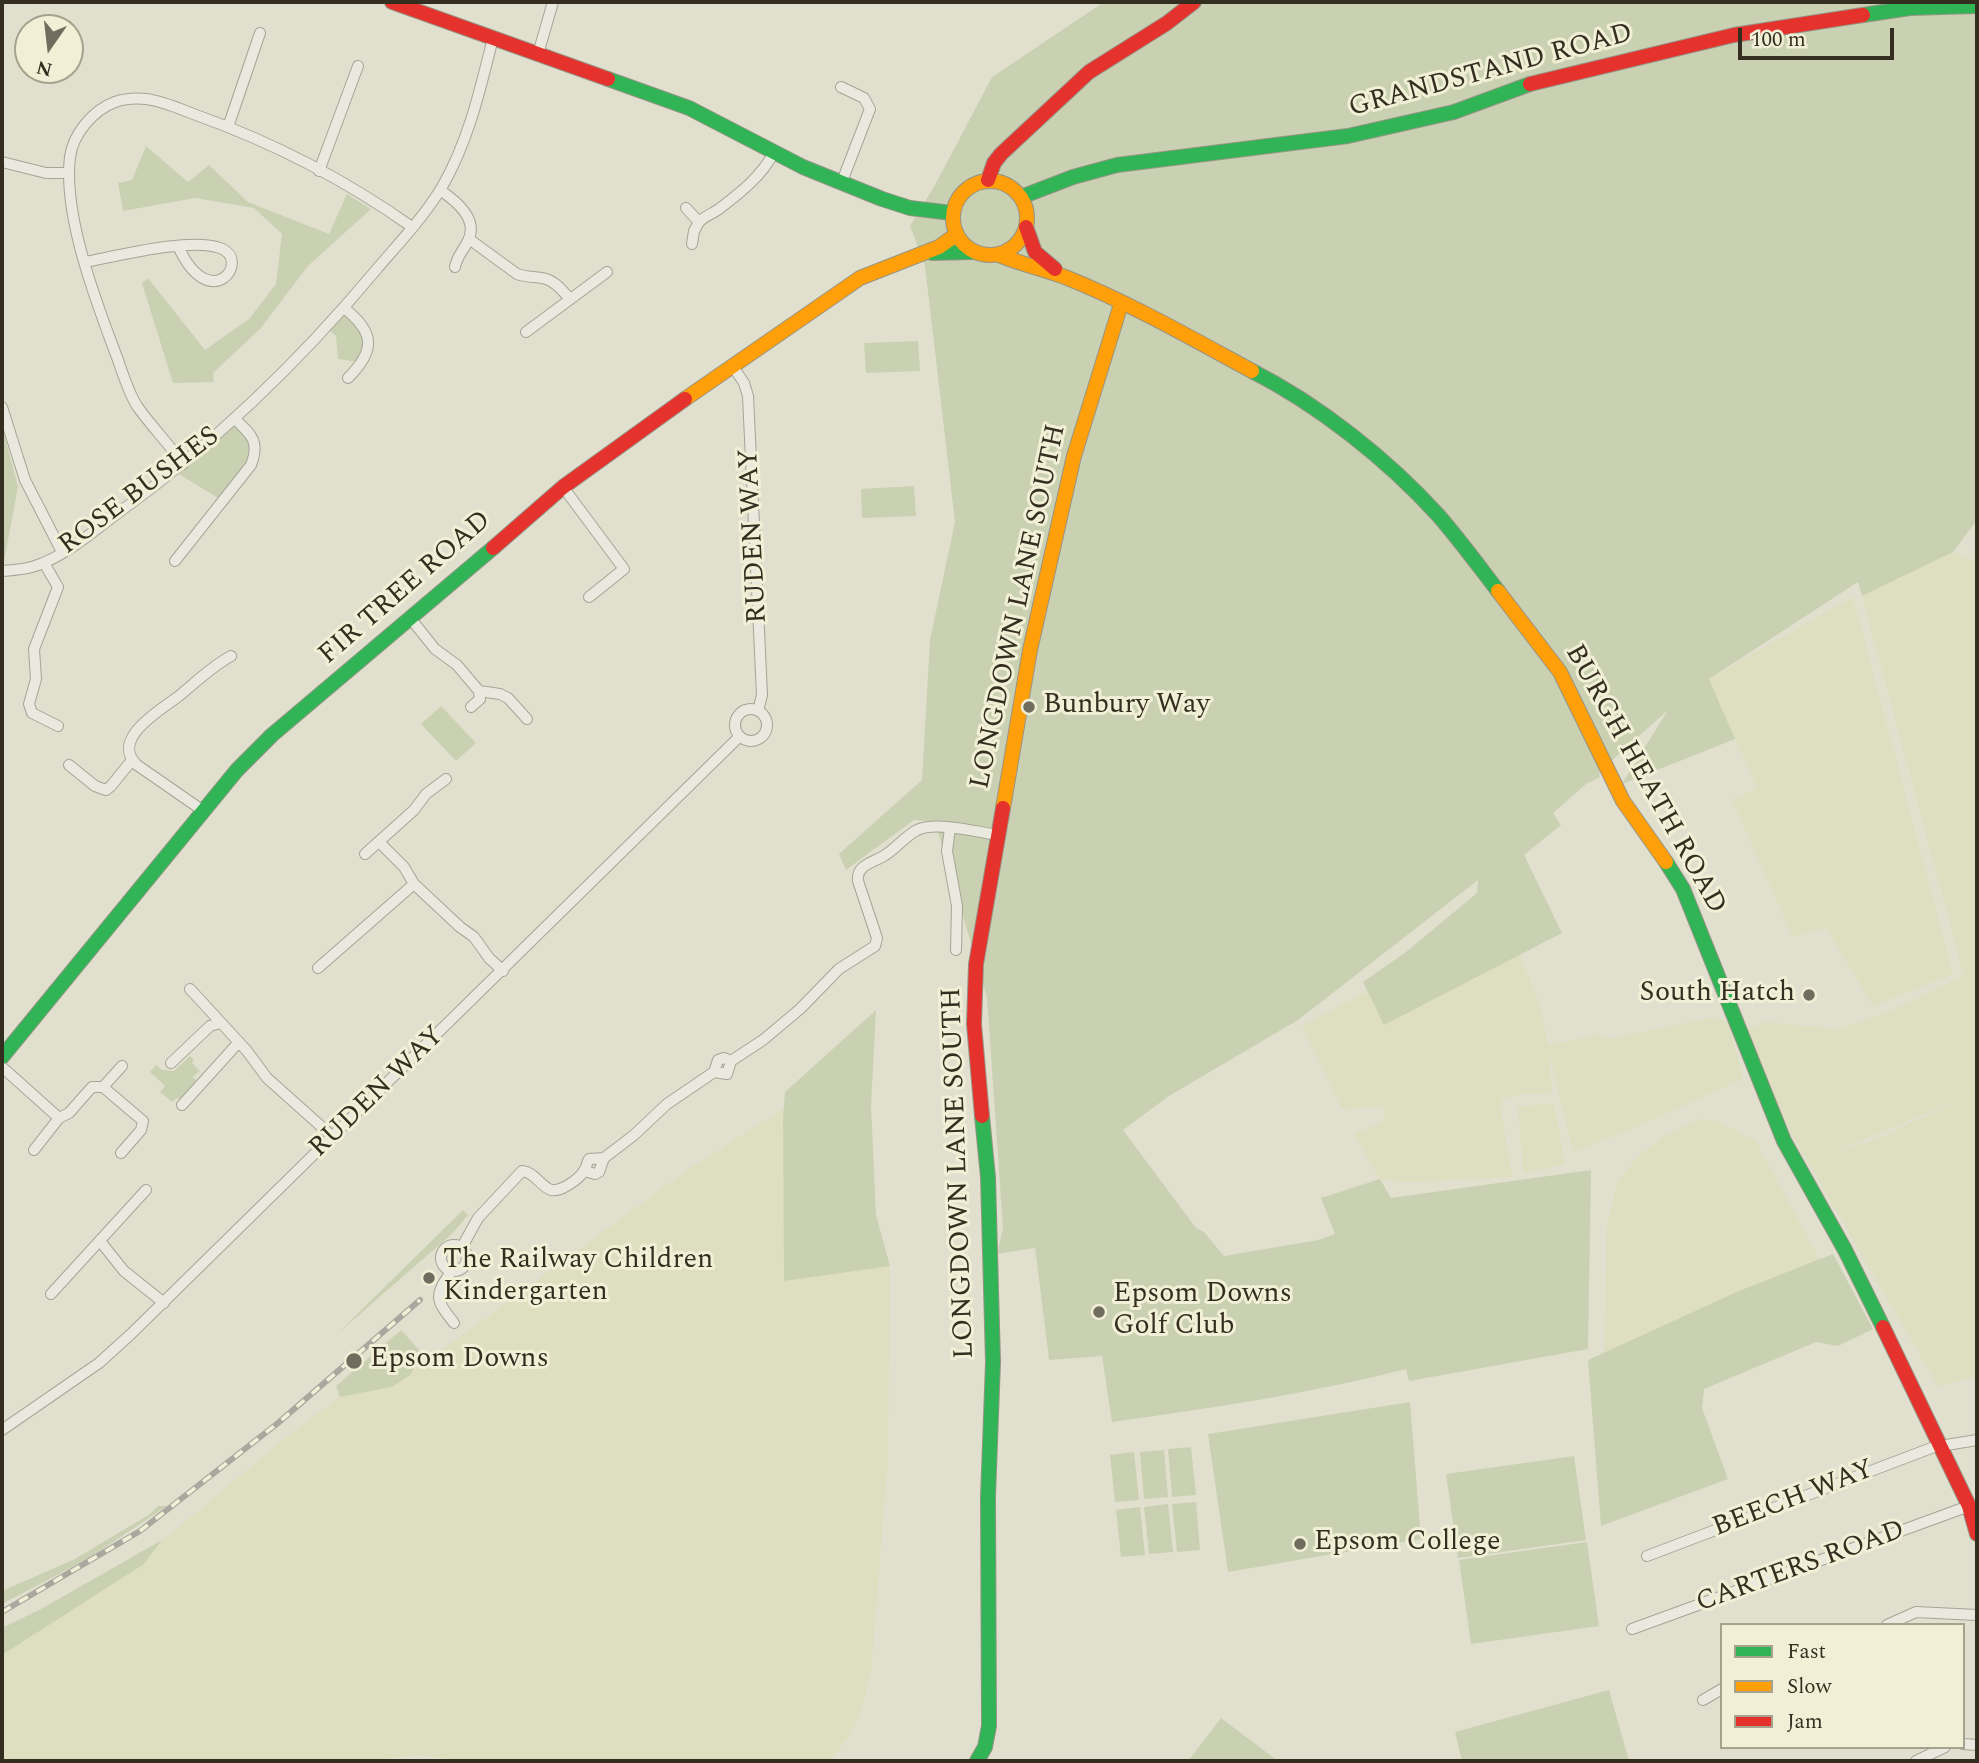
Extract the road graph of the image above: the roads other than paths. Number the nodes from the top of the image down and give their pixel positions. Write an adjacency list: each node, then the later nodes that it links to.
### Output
1 (392, 2): 6 (main road)
2 (553, 2): 7 (street)
3 (1194, 2): 15 (main road)
4 (1977, 6): 18 (main road, GRANDSTAND ROAD)
5 (260, 33): 10 (street)
6 (493, 38): 7 (main road); 17 (street, ROSE BUSHES)
7 (538, 54): 11 (main road)
8 (358, 66): 13 (street)
9 (841, 88): 16 (street)
10 (228, 127): 13 (street); 14 (street)
11 (774, 152): 16 (main road); 21 (street)
12 (2, 162): 14 (street)
13 (319, 171): 22 (street)
14 (69, 173): 31 (street)
15 (988, 180): 18 (main road); 20 (main road)
16 (841, 184): 20 (main road)
17 (440, 190): 22 (street, ROSE BUSHES); 25 (street)
18 (1021, 197): 23 (main road)
19 (686, 208): 21 (street)
20 (951, 213): 24 (main road)
21 (699, 222): 26 (street)
22 (412, 227): 37 (street, ROSE BUSHES)
23 (1027, 227): 30 (main road); 34 (main road, BURGH HEATH ROAD)
24 (957, 234): 28 (main road); 29 (main road, FIR TREE ROAD)
25 (469, 239): 32 (street); 35 (street)
26 (692, 244)
27 (178, 246): 27 (street); 31 (street)
28 (973, 252): 29 (main road, FIR TREE ROAD); 30 (main road)
29 (925, 253): 39 (main road, FIR TREE ROAD)
30 (999, 255): 34 (main road, BURGH HEATH ROAD)
31 (85, 261): 43 (street)
32 (455, 267)
33 (607, 272): 35 (street)
34 (1064, 277): 36 (main road, BURGH HEATH ROAD)
35 (569, 298): 38 (street)
36 (1121, 303): 63 (main road, LONGDOWN LANE SOUTH); 92 (main road, BURGH HEATH ROAD)
37 (344, 309): 40 (street); 42 (street, ROSE BUSHES)
38 (526, 332)
39 (732, 365): 44 (main road, FIR TREE ROAD); 54 (street, RUDEN WAY)
40 (348, 378)
41 (2, 407): 45 (street)
42 (235, 419): 43 (street, ROSE BUSHES); 46 (street, ROSE BUSHES)
43 (183, 464): 45 (street, ROSE BUSHES)
44 (563, 487): 49 (street); 50 (main road, FIR TREE ROAD)
45 (62, 552): 47 (street, ROSE BUSHES)
46 (175, 561)
47 (44, 563): 48 (street, ROSE BUSHES); 56 (street, ROSE BUSHES)
48 (2, 571)
49 (589, 597)
50 (411, 619): 52 (street); 61 (main road, FIR TREE ROAD)
51 (231, 656): 58 (street)
52 (480, 691): 53 (street); 55 (street)
53 (471, 707)
54 (758, 711): 57 (street, RUDEN WAY); 57 (street, RUDEN WAY)
55 (527, 719)
56 (58, 726)
57 (739, 737): 69 (street, RUDEN WAY)
58 (132, 760): 59 (street); 61 (street)
59 (68, 765)
60 (446, 779): 64 (street)
61 (202, 810): 73 (main road, FIR TREE ROAD)
62 (950, 828): 63 (street); 67 (street); 85 (street)
63 (998, 835): 102 (main road, LONGDOWN LANE SOUTH)
64 (379, 842): 65 (street); 66 (street)
65 (365, 854)
66 (414, 884): 68 (street); 69 (street)
67 (956, 950)
68 (318, 968)
69 (503, 971): 80 (street, RUDEN WAY)
70 (190, 989): 71 (street)
71 (220, 1023): 72 (street); 74 (street)
72 (239, 1042): 78 (street); 80 (street)
73 (2, 1057)
74 (171, 1063)
75 (122, 1066): 77 (street)
76 (2, 1068): 79 (street)
77 (103, 1087): 79 (street); 82 (street)
78 (182, 1105)
79 (60, 1118): 81 (street)
80 (333, 1137): 88 (street, RUDEN WAY)
81 (34, 1150)
82 (121, 1153)
83 (146, 1189): 84 (street)
84 (100, 1241): 87 (street); 88 (street)
85 (462, 1247): 86 (street); 86 (street)
86 (452, 1272): 89 (street)
87 (51, 1294)
88 (164, 1303): 90 (street, RUDEN WAY)
89 (454, 1323)
90 (2, 1430)
91 (1977, 1440): 92 (street, BEECH WAY)
92 (1941, 1447): 93 (main road, BURGH HEATH ROAD); 95 (street, BEECH WAY)
93 (1969, 1506): 94 (main road, BURGH HEATH ROAD); 98 (street, CARTERS ROAD)
94 (1977, 1534)
95 (1647, 1556)
96 (1977, 1615): 97 (street)
97 (1891, 1623)
98 (1632, 1629)
99 (1720, 1690): 100 (street)
100 (1703, 1700)
101 (1941, 1749): 103 (street)
102 (977, 1761)
103 (1916, 1761)

